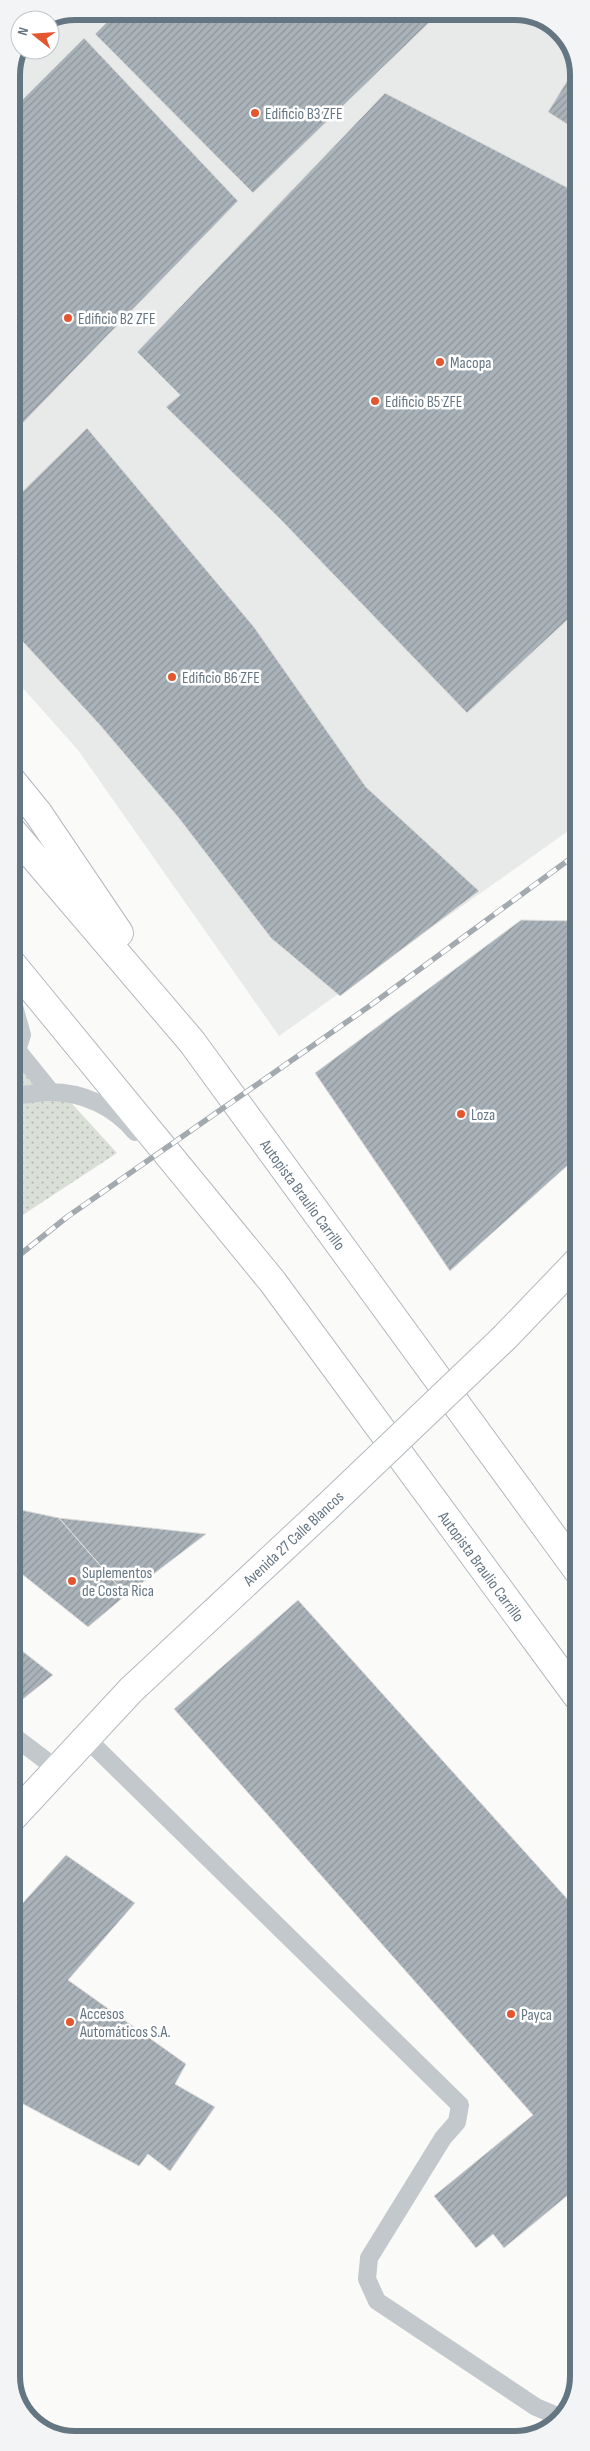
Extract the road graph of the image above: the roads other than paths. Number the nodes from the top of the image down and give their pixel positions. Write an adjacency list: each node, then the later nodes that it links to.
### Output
1 (20, 791): 4 (main road)
2 (20, 840): 4 (main road, Autopista Braulio Carrillo)
3 (20, 974): 9 (main road, Autopista Braulio Carrillo)
4 (192, 1042): 10 (main road, Autopista Braulio Carrillo)
5 (20, 1056): 6 (lane)
6 (51, 1092): 7 (lane); 9 (lane)
7 (20, 1094)
8 (570, 1269): 12 (main road, Avenida 27 Calle Blancos, bridge)
9 (272, 1281): 11 (main road, Autopista Braulio Carrillo)
10 (570, 1560)
11 (570, 1687)
12 (86, 1738): 14 (main road, Avenida 27 Calle Blancos); 16 (lane)
13 (20, 1741): 14 (lane)
14 (57, 1769): 15 (main road, Avenida 27 Calle Blancos)
15 (20, 1809)
16 (554, 2414)

